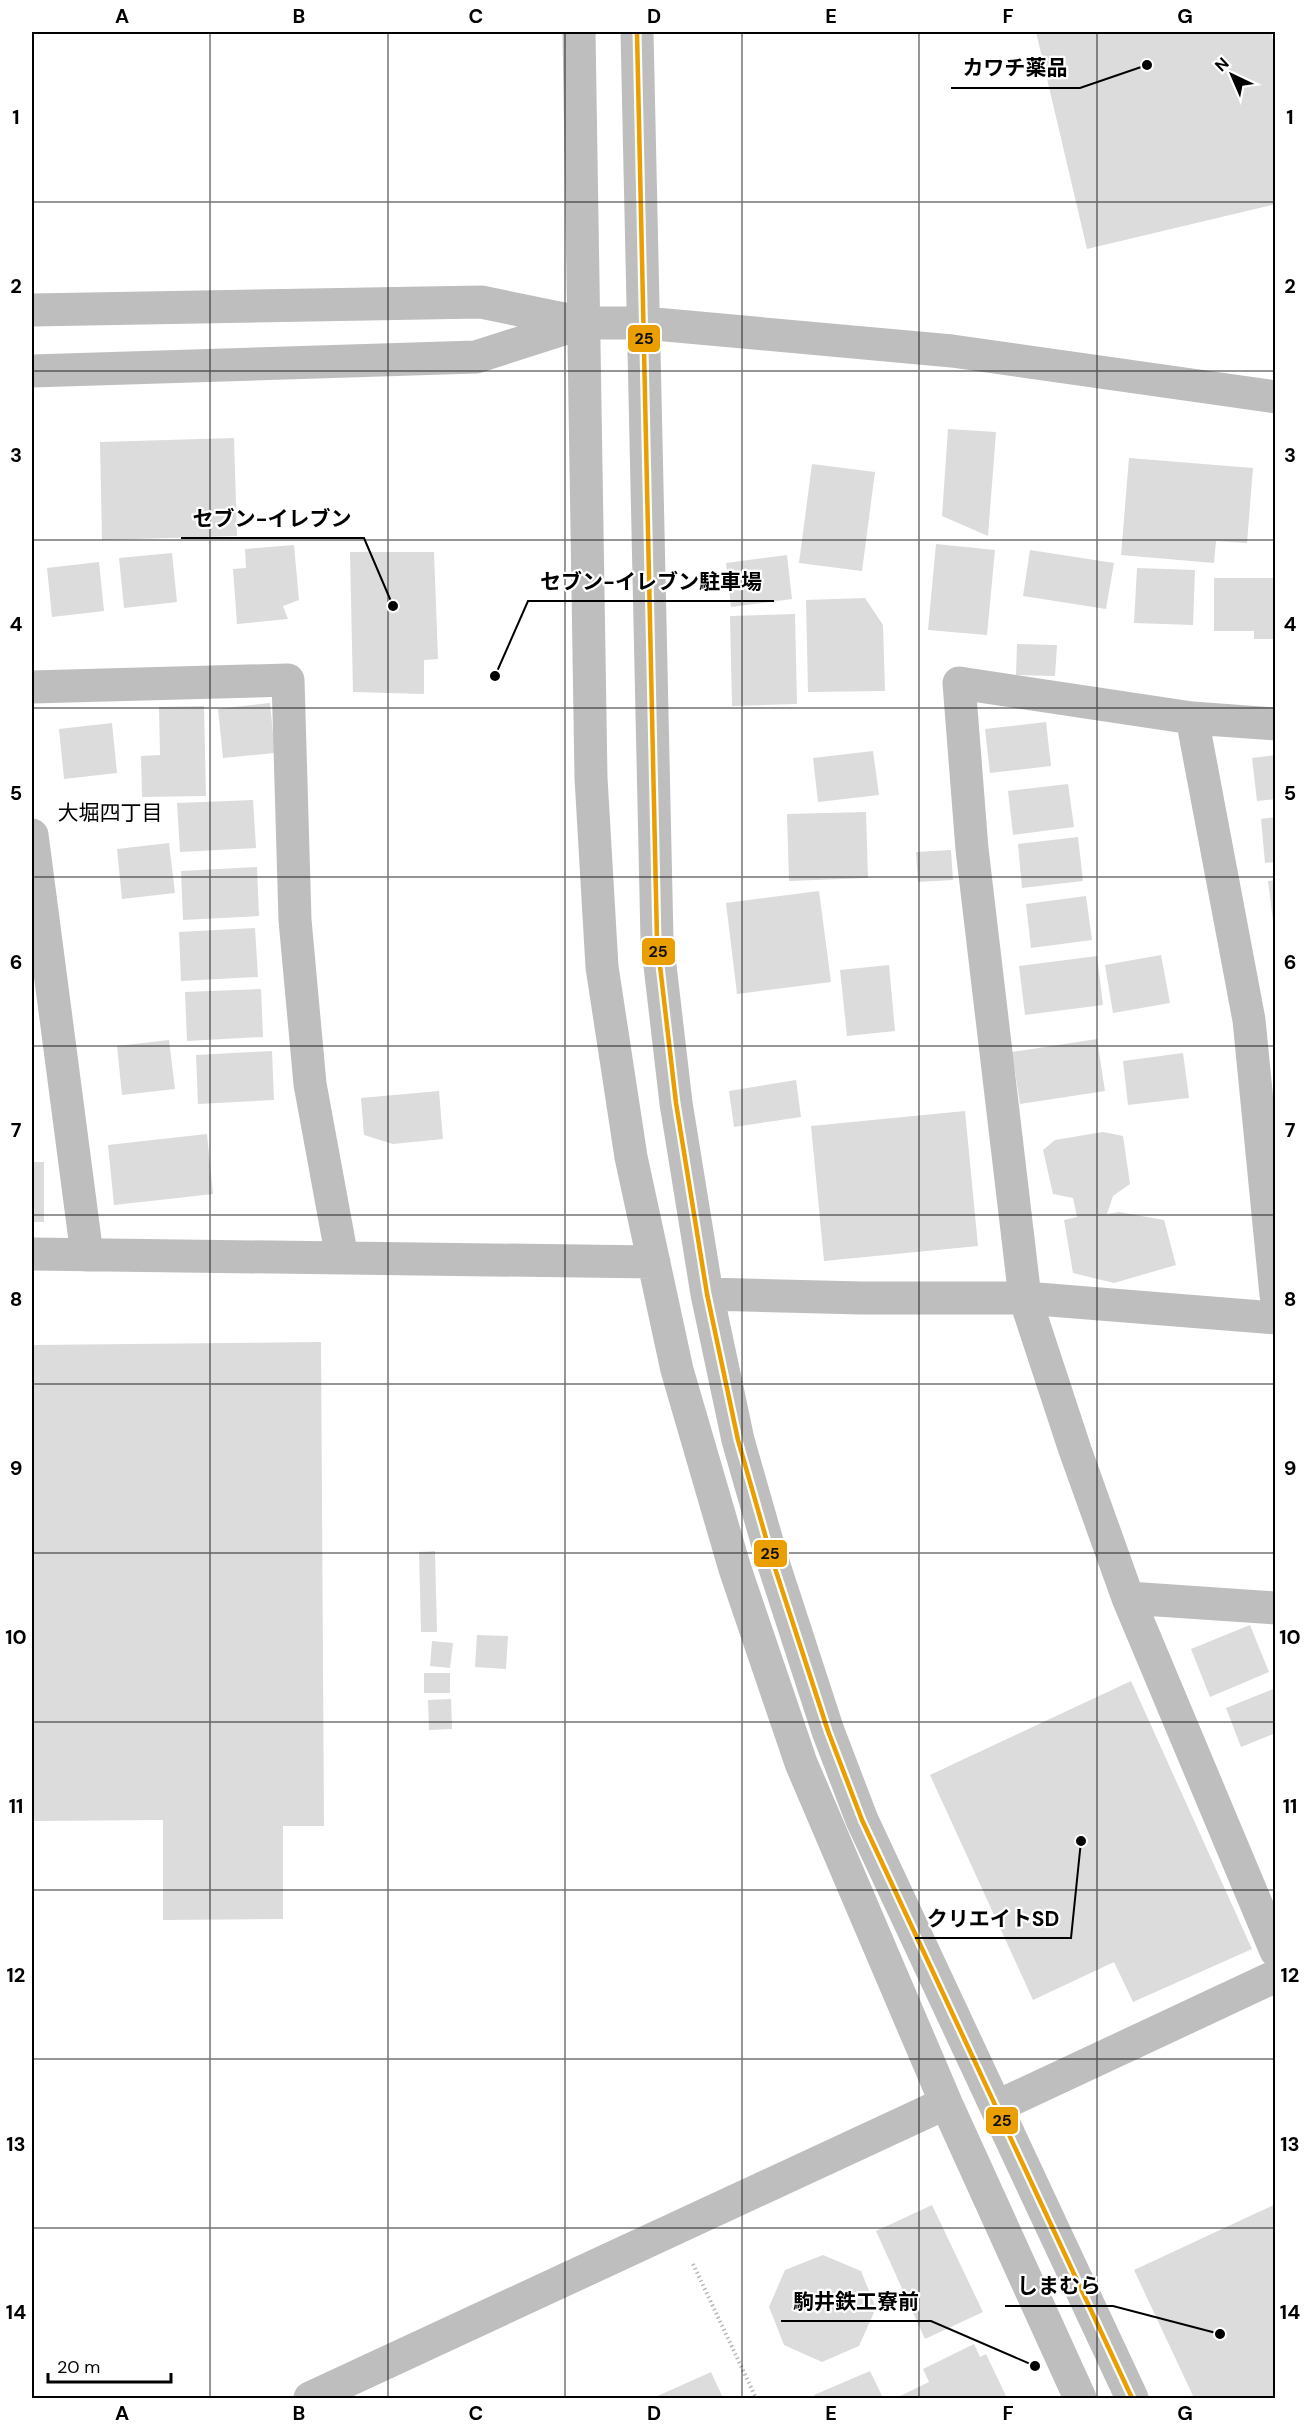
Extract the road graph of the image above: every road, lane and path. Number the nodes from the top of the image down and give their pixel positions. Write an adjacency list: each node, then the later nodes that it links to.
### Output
1 (579, 32): 4 (street)
2 (637, 32): 5 (street)
3 (32, 310): 4 (street)
4 (583, 323): 5 (street); 6 (street); 16 (street)
5 (644, 323): 7 (street); 17 (street)
6 (32, 371)
7 (1275, 397)
8 (32, 687): 15 (street)
9 (1192, 718): 10 (street); 18 (street); 19 (street)
10 (1275, 724)
11 (32, 835): 12 (street)
12 (41, 971): 14 (street)
13 (32, 1254): 14 (street)
14 (87, 1255): 15 (street)
15 (342, 1258): 16 (street)
16 (654, 1262): 25 (street)
17 (707, 1294): 19 (street); 26 (street)
18 (1275, 1295)
19 (1025, 1298): 20 (street); 21 (street)
20 (1275, 1318)
21 (1128, 1598): 22 (street); 23 (street)
22 (1275, 1608)
23 (1275, 1951)
24 (1275, 1976): 26 (street)
25 (946, 2103): 28 (street); 30 (street)
26 (996, 2107): 31 (street)
27 (693, 2264): 29 (path)
28 (310, 2398)
29 (756, 2398)
30 (1080, 2398)
31 (1132, 2398)

